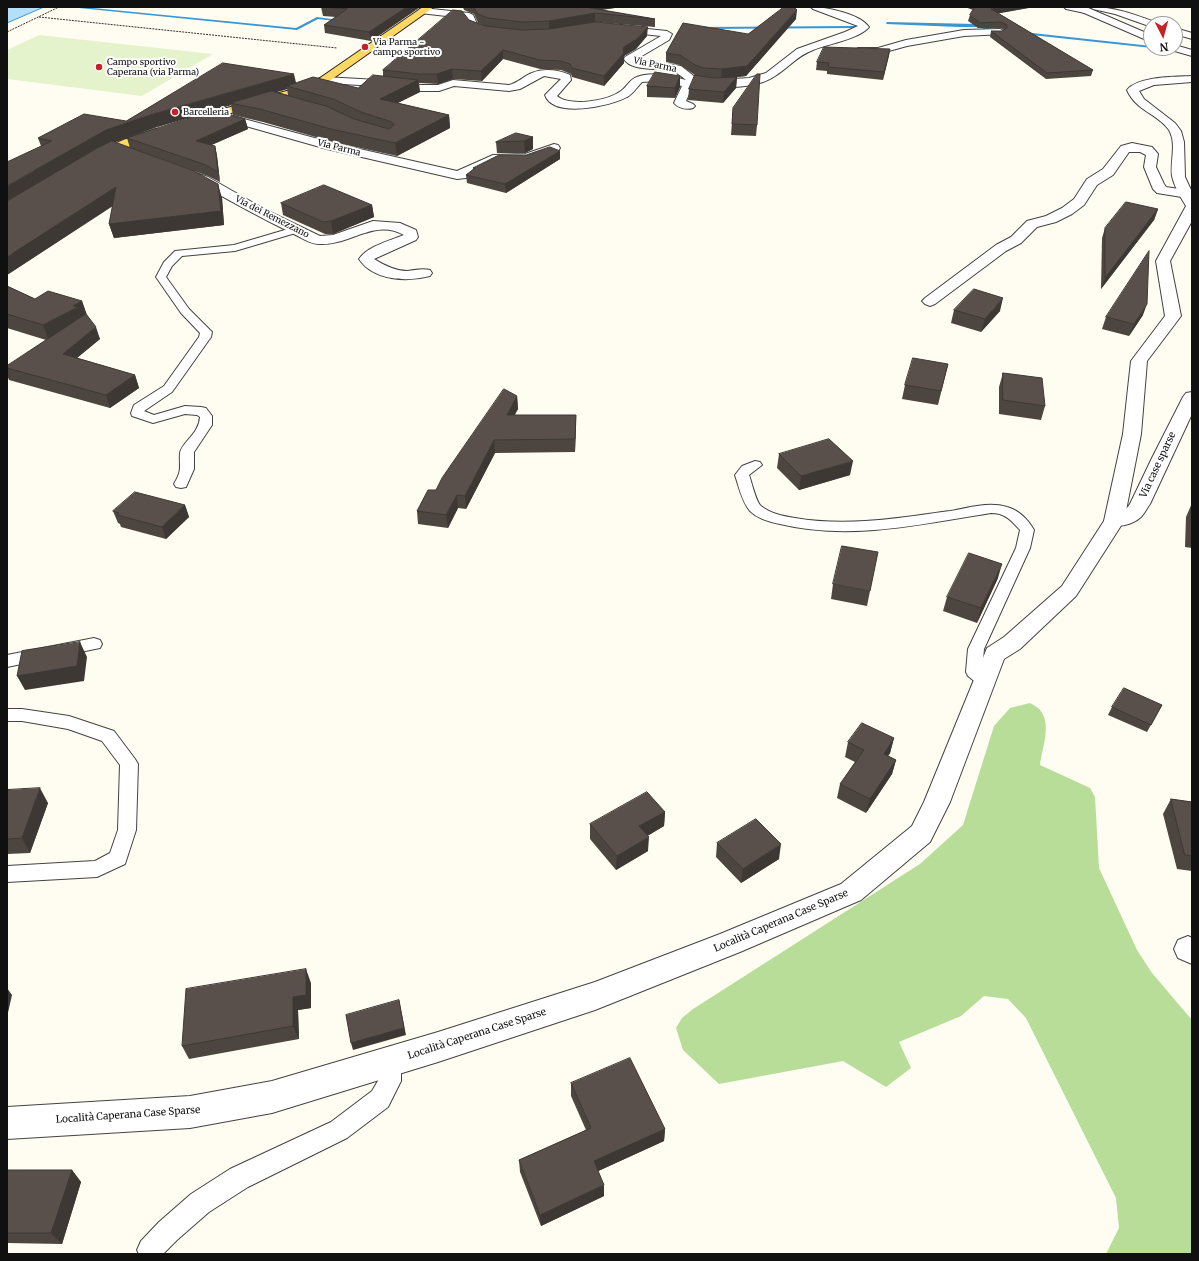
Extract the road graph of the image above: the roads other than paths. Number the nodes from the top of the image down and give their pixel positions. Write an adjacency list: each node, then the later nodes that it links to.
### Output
1 (458, 7): 2 (street)
2 (472, 7)
3 (816, 7): 15 (street, Via Parma)
4 (1069, 7): 6 (street)
5 (1096, 7): 8 (street)
6 (1081, 8): 12 (street)
7 (426, 9): 11 (street, Via Parma); 17 (main road, Via Parma)
8 (1143, 21)
9 (605, 27): 15 (street, Via Parma)
10 (1000, 32): 14 (street)
11 (506, 33)
12 (1143, 35)
13 (838, 50): 15 (street)
14 (850, 50)
15 (798, 51)
16 (1192, 79): 29 (street)
17 (324, 80): 18 (main road, Via Parma); 20 (street, Via Parma)
18 (272, 98): 19 (lane); 21 (main road, Via Parma)
19 (286, 103)
20 (689, 106)
21 (215, 115): 22 (main road, Via Parma); 25 (street, Via Parma)
22 (184, 124)
23 (169, 128): 24 (main road)
24 (114, 148): 26 (street); 27 (main road)
25 (554, 148)
26 (135, 155)
27 (85, 164)
28 (183, 173): 30 (street, Via dei Remezzano)
29 (1191, 202): 32 (street); 36 (street, Località Caperana Case Sparse)
30 (295, 230): 31 (street, Via dei Remezzano); 35 (lane)
31 (425, 273)
32 (930, 301)
33 (1192, 397): 36 (street, Via case sparse)
34 (755, 465): 39 (lane)
35 (181, 484)
36 (1114, 521): 39 (street, Località Caperana Case Sparse)
37 (94, 644): 38 (lane)
38 (7, 661)
39 (984, 680): 42 (street, Località Caperana Case Sparse)
40 (7, 715): 41 (lane)
41 (7, 874)
42 (390, 1062): 43 (street, Località Caperana Case Sparse); 44 (lane)
43 (7, 1123)
44 (150, 1250)

